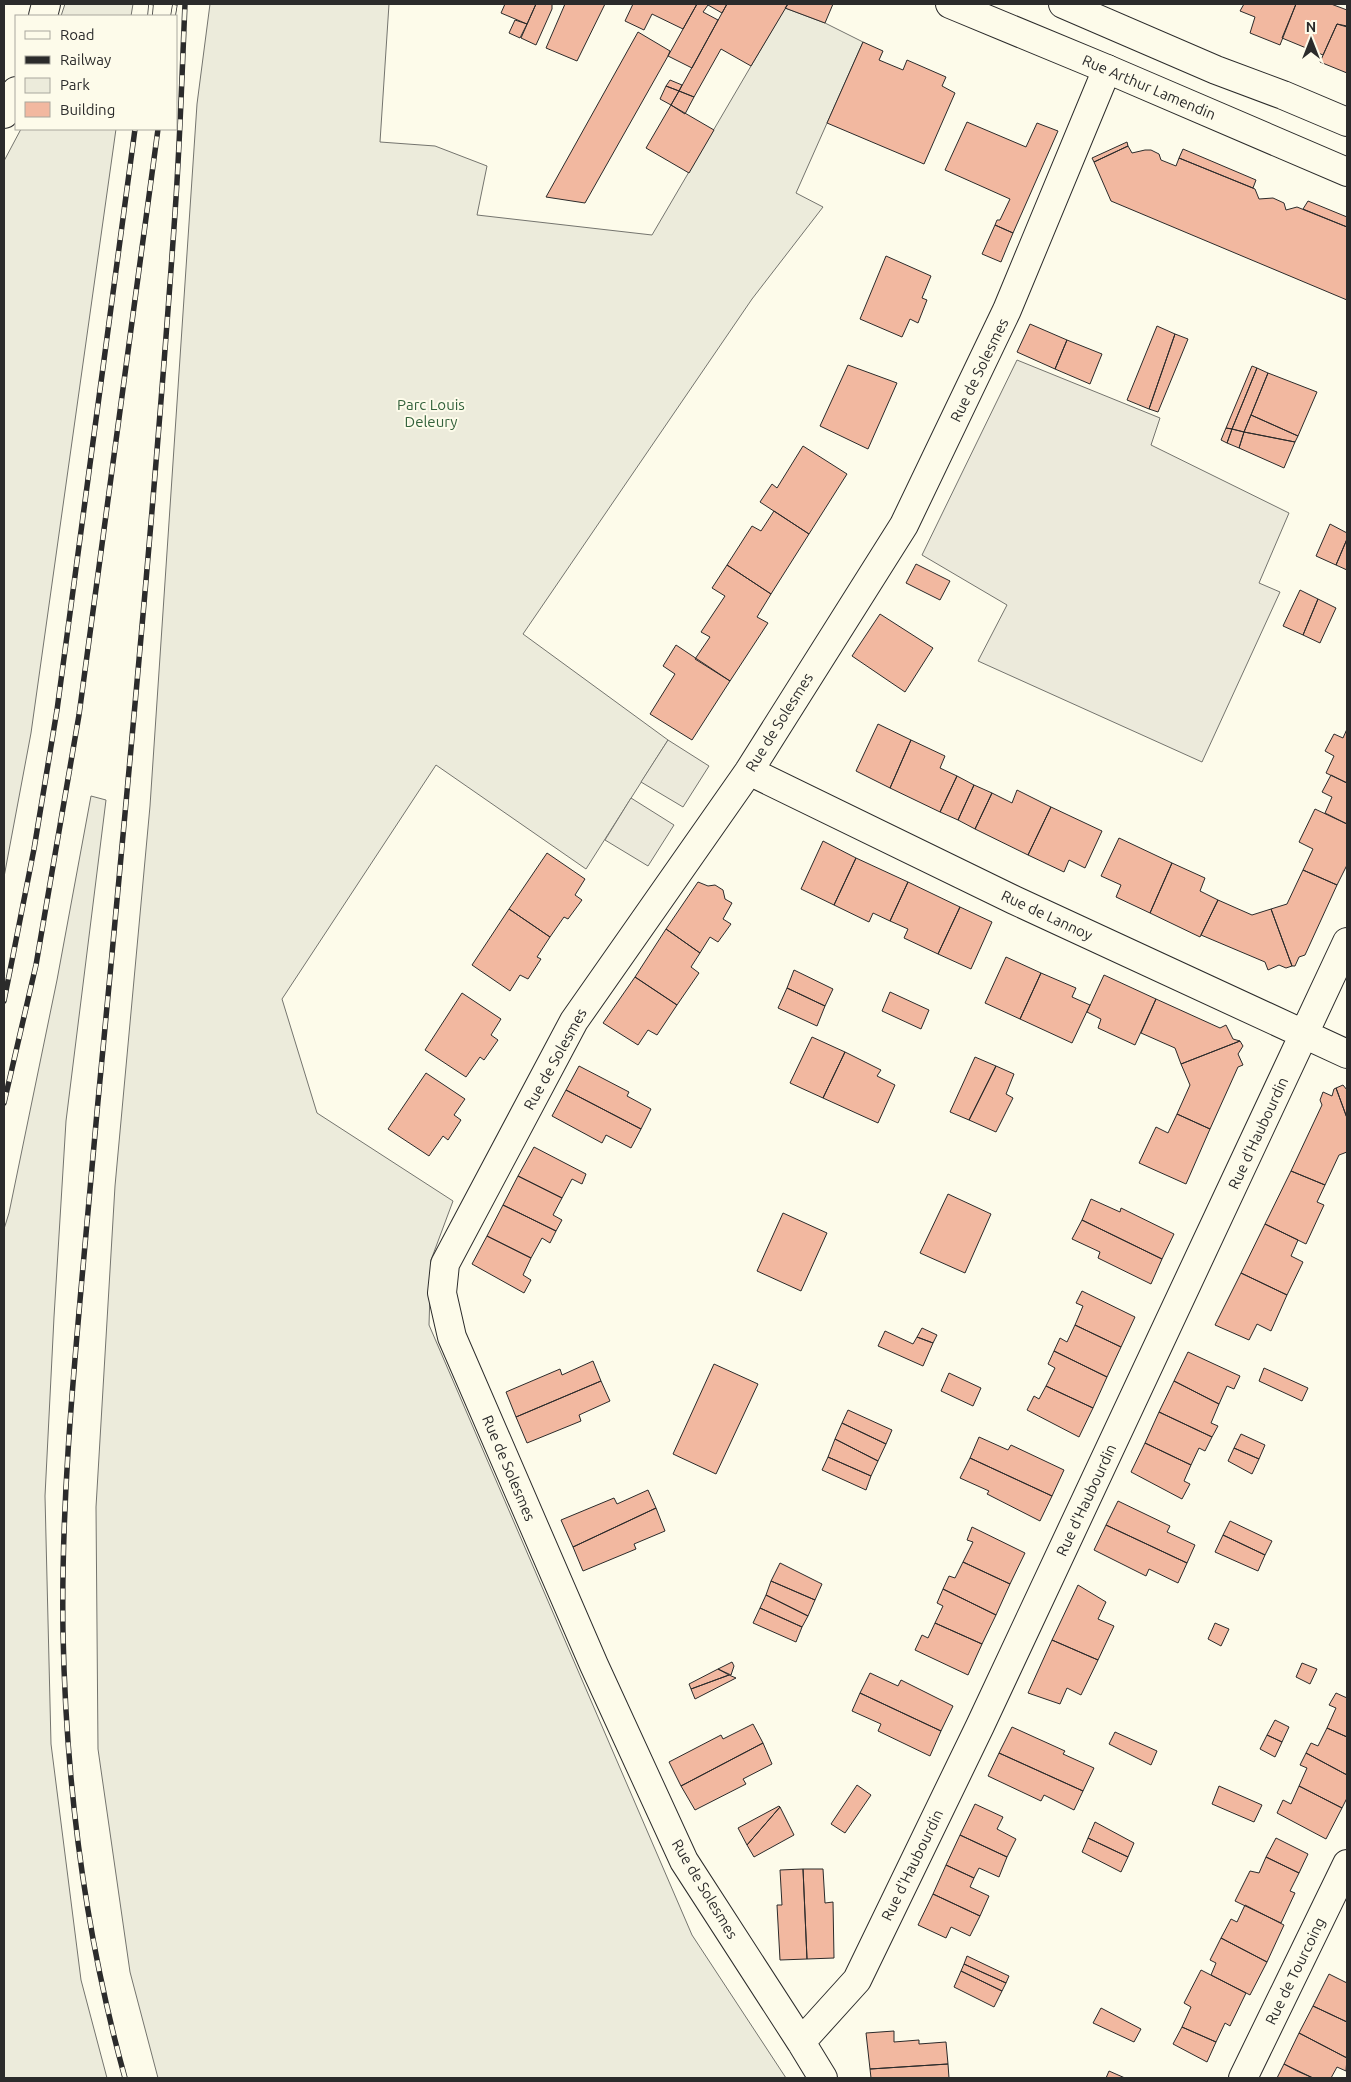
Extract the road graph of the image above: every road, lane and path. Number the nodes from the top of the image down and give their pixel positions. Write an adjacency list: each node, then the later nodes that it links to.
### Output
1 (950, 4): 3 (street, Rue Arthur Lamendin)
2 (1063, 4): 6 (street)
3 (1107, 68): 7 (street, Rue Arthur Lamendin); 8 (street, Rue de Solesmes)
4 (15, 93): 5 (street)
5 (4, 114)
6 (1347, 122)
7 (1347, 172)
8 (749, 771): 10 (street, Rue de Lannoy); 13 (street, Rue de Solesmes)
9 (1347, 942): 10 (street, Rue d'Haubourdin)
10 (1305, 1034): 11 (street, Rue de Lannoy); 13 (street, Rue d'Haubourdin)
11 (1347, 1054)
12 (1347, 1864): 15 (street, Rue de Tourcoing)
13 (802, 2042): 14 (street, Rue de Solesmes)
14 (823, 2078)
15 (1243, 2078)

